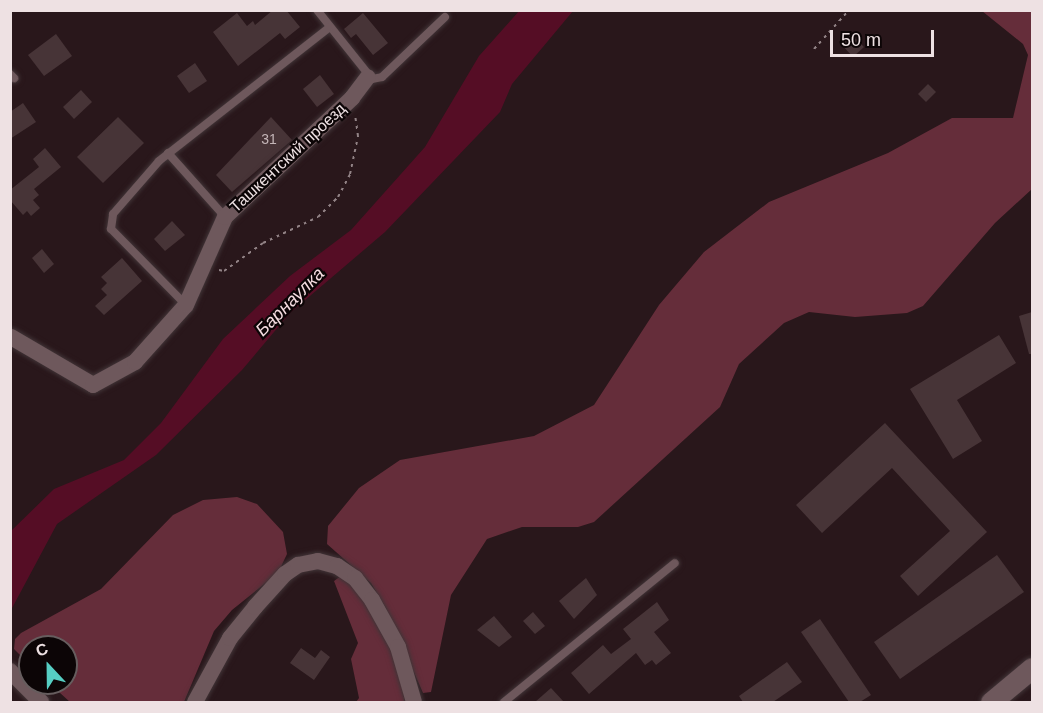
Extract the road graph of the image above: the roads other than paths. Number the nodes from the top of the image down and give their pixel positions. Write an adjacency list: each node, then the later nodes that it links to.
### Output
1 (317, 10): 3 (lane)
2 (445, 17): 4 (lane)
3 (330, 27): 4 (lane); 5 (lane)
4 (368, 77): 6 (street, Ташкентский проезд)
5 (168, 153): 6 (lane); 7 (lane)
6 (225, 217): 7 (street, Ташкентский проезд)
7 (186, 305): 8 (street, Ташкентский проезд)
8 (11, 338)
9 (675, 563): 15 (lane)
10 (1032, 668): 16 (street)
11 (10, 671): 12 (street)
12 (41, 702)
13 (195, 702): 14 (street)
14 (414, 702)
15 (504, 702)
16 (991, 702)

